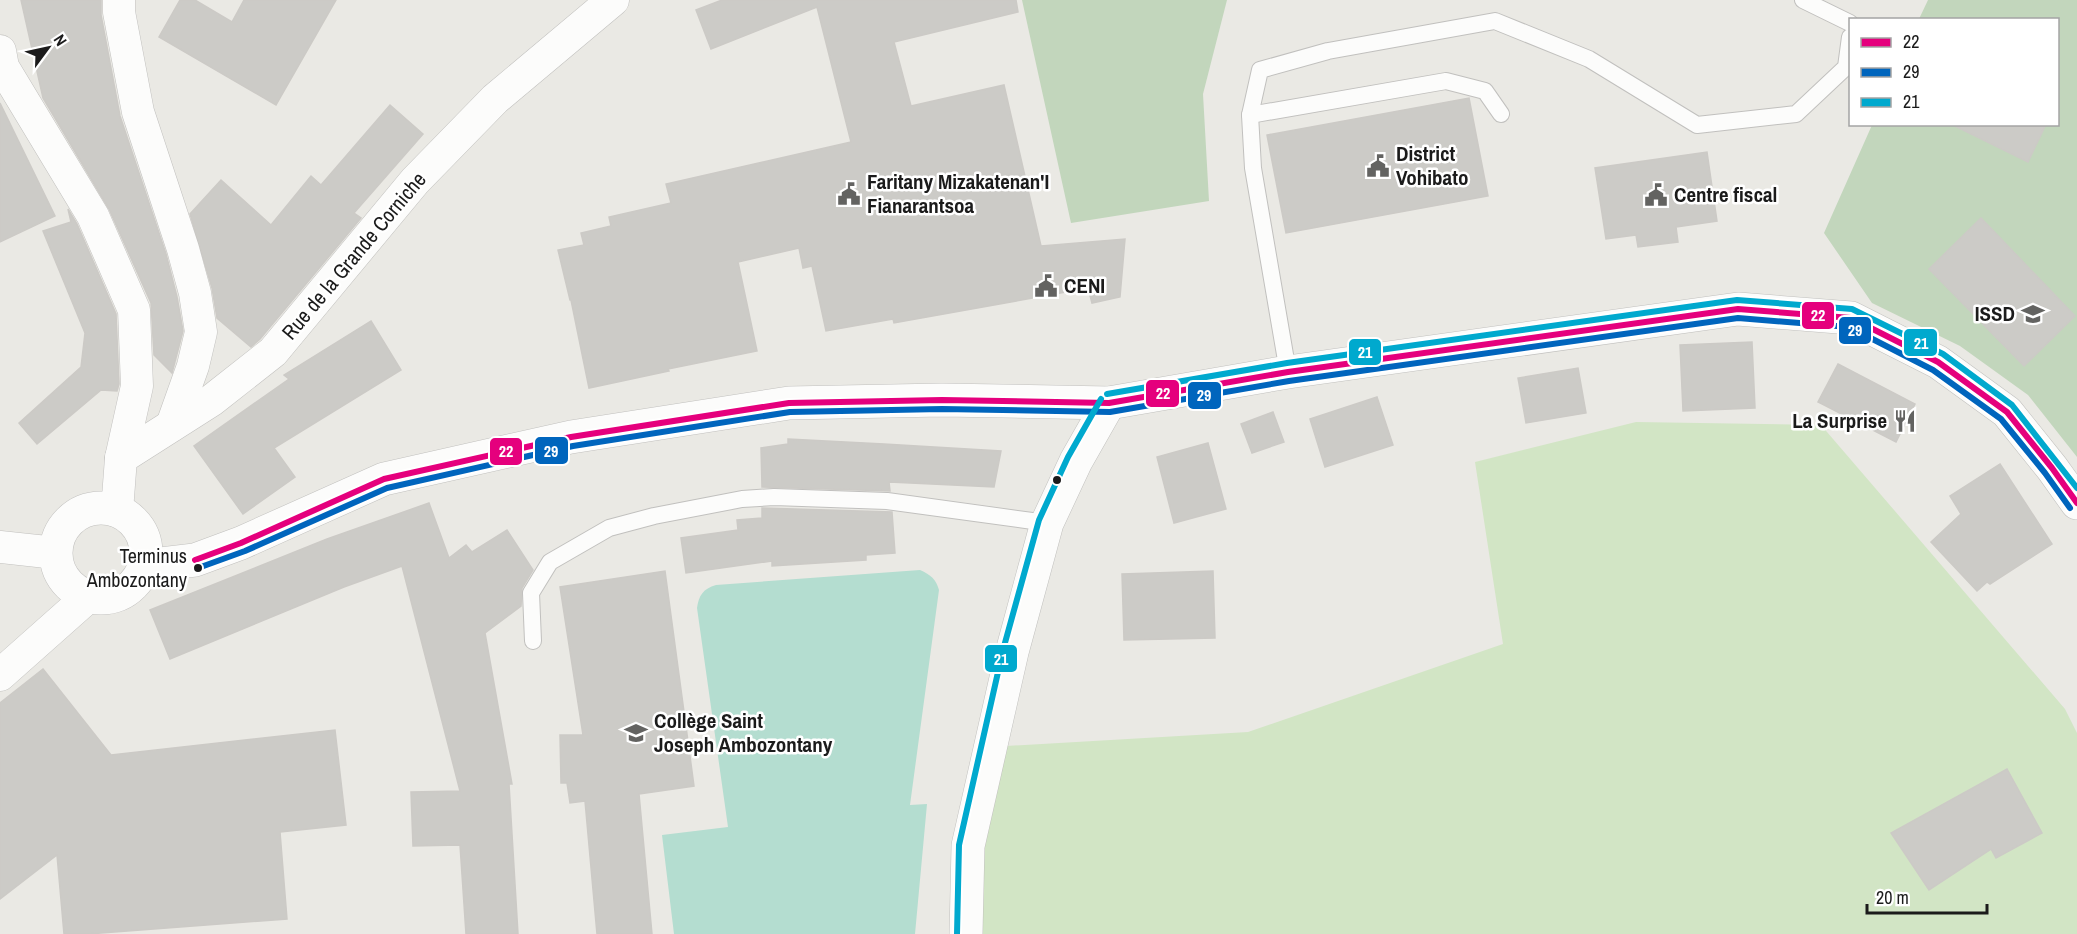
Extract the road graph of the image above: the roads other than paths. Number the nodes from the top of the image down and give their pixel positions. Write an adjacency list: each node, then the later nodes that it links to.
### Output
1 (119, 0): 11 (street)
2 (613, 0): 11 (street, Rue de la Grande Corniche)
3 (1803, 0): 4 (lane)
4 (1849, 22)
5 (1849, 50): 8 (lane)
6 (0, 51): 12 (street)
7 (1501, 114): 8 (lane)
8 (1250, 115): 9 (lane)
9 (1288, 372): 10 (street); 13 (street)
10 (1109, 404): 15 (street); 18 (street)
11 (172, 425): 12 (street, Rue de la Grande Corniche)
12 (121, 458): 14 (street)
13 (2077, 503)
14 (117, 511): 17 (street); 18 (street)
15 (1047, 523): 20 (lane); 22 (street)
16 (0, 547): 17 (street)
17 (56, 553): 19 (street)
18 (144, 566): 19 (street)
19 (89, 596): 21 (street)
20 (533, 641)
21 (0, 675)
22 (966, 934)

